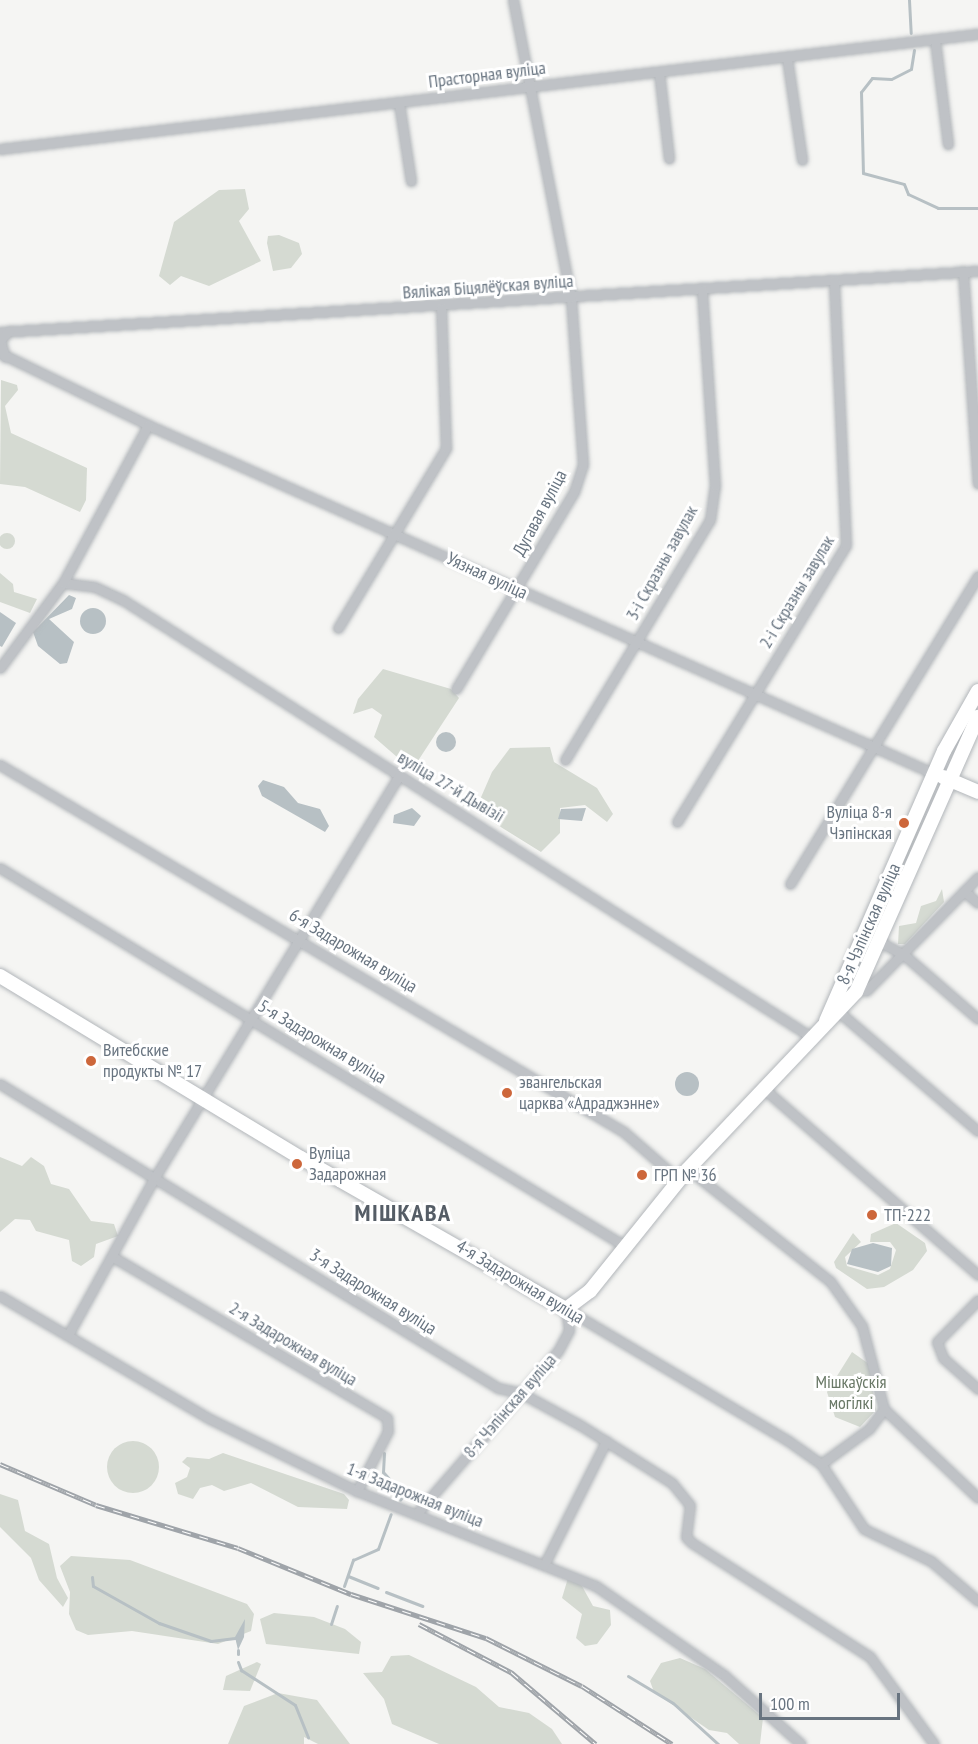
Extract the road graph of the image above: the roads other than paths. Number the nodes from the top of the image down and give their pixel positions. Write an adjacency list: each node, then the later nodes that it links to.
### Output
1 (513, 0): 6 (street, Дугавая вуліца)
2 (978, 34): 3 (street, Прасторная вуліца)
3 (934, 40): 4 (street, Прасторная вуліца); 8 (street)
4 (787, 58): 5 (street, Прасторная вуліца); 11 (street)
5 (659, 72): 6 (street, Прасторная вуліца); 10 (street)
6 (529, 87): 7 (street, Прасторная вуліца); 17 (street, Дугавая вуліца)
7 (399, 103): 9 (street, Прасторная вуліца); 12 (street)
8 (948, 144)
9 (0, 149)
10 (669, 158)
11 (802, 160)
12 (411, 181)
13 (978, 270): 14 (street, Вялікая Біцялёўская вуліца)
14 (963, 271): 15 (street, Вялікая Біцялёўская вуліца); 22 (street)
15 (834, 280): 16 (street, Вялікая Біцялёўская вуліца); 32 (street, 2-і Скразны завулак)
16 (702, 290): 17 (street, Вялікая Біцялёўская вуліца); 28 (street, 3-і Скразны завулак)
17 (571, 298): 18 (street, Вялікая Біцялёўская вуліца); 26 (street, Дугавая вуліца)
18 (441, 308): 19 (street, Вялікая Біцялёўская вуліца); 23 (street)
19 (4, 331): 20 (street)
20 (2, 355): 21 (street, Уязная вуліца)
21 (148, 425): 23 (street, Уязная вуліца); 25 (street)
22 (978, 483)
23 (394, 533): 26 (street, Уязная вуліца); 27 (street)
24 (978, 576): 34 (street)
25 (63, 583): 29 (street); 38 (street, вуліца 27-й Дывізіі)
26 (517, 589): 28 (street, Уязная вуліца); 30 (street, Дугавая вуліца)
27 (338, 628)
28 (636, 642): 32 (street, Уязная вуліца); 35 (street, 3-і Скразны завулак)
29 (0, 668)
30 (456, 688)
31 (978, 691): 37 (main road, 8-я Чэпінская вуліца)
32 (755, 694): 34 (street, Уязная вуліца); 41 (street, 2-і Скразны завулак)
33 (978, 717): 39 (main road, 8-я Чэпінская вуліца)
34 (875, 747): 37 (street, Уязная вуліца); 44 (street)
35 (565, 760)
36 (0, 765): 47 (street, 6-я Задарожная вуліца)
37 (935, 774): 39 (main road, Уязная вуліца); 55 (main road, 8-я Чэпінская вуліца)
38 (399, 775): 47 (street); 56 (street, вуліца 27-й Дывізіі)
39 (949, 780): 40 (main road, Уязная вуліца); 48 (main road, 8-я Чэпінская вуліца)
40 (978, 792)
41 (677, 822)
42 (0, 868): 53 (street, 5-я Задарожная вуліца)
43 (978, 877): 45 (street, 8-я Чэпінская вуліца)
44 (790, 884)
45 (964, 891): 46 (street); 49 (street, 8-я Чэпінская вуліца)
46 (978, 903)
47 (302, 939): 53 (street); 61 (street, 6-я Задарожная вуліца)
48 (880, 942): 49 (street); 51 (main road, 8-я Чэпінская вуліца)
49 (903, 954): 51 (street, 8-я Чэпінская вуліца); 54 (street)
50 (0, 976): 59 (main road, 4-я Задарожная вуліца)
51 (861, 991): 52 (main road, 8-я Чэпінская вуліца)
52 (839, 1012): 55 (main road, 8-я Чэпінская вуліца); 60 (street)
53 (250, 1017): 59 (street); 63 (street, 5-я Задарожная вуліца)
54 (978, 1019)
55 (823, 1028): 56 (main road, 8-я Чэпінская вуліца)
56 (813, 1038): 58 (main road, 8-я Чэпінская вуліца)
57 (0, 1084): 62 (street, 3-я Задарожная вуліца)
58 (763, 1088): 61 (main road, 8-я Чэпінская вуліца); 65 (street)
59 (203, 1099): 62 (street); 68 (main road, 4-я Задарожная вуліца)
60 (978, 1131)
61 (683, 1174): 63 (main road, 8-я Чэпінская вуліца); 72 (street)
62 (155, 1177): 64 (street); 71 (street, 3-я Задарожная вуліца)
63 (625, 1245): 68 (main road, 8-я Чэпінская вуліца)
64 (113, 1257): 69 (street); 75 (street, 2-я Задарожная вуліца)
65 (978, 1275)
66 (0, 1296): 69 (street, 1-я Задарожная вуліца)
67 (978, 1300): 70 (street)
68 (566, 1309): 71 (street, 8-я Чэпінская вуліца); 74 (street, 4-я Задарожная вуліца)
69 (68, 1335): 75 (street, 1-я Задарожная вуліца)
70 (978, 1389)
71 (521, 1393): 73 (street, 3-я Задарожная вуліца); 77 (street, 8-я Чэпінская вуліца)
72 (884, 1409): 74 (street); 76 (street)
73 (606, 1441): 78 (street); 81 (street, 3-я Задарожная вуліца)
74 (822, 1464): 79 (street, 4-я Задарожная вуліца)
75 (357, 1491): 77 (street, 1-я Задарожная вуліца)
76 (978, 1498)
77 (418, 1512): 78 (street, 1-я Задарожная вуліца)
78 (544, 1564): 80 (street, 1-я Задарожная вуліца)
79 (978, 1601)
80 (801, 1744)
81 (934, 1744)

